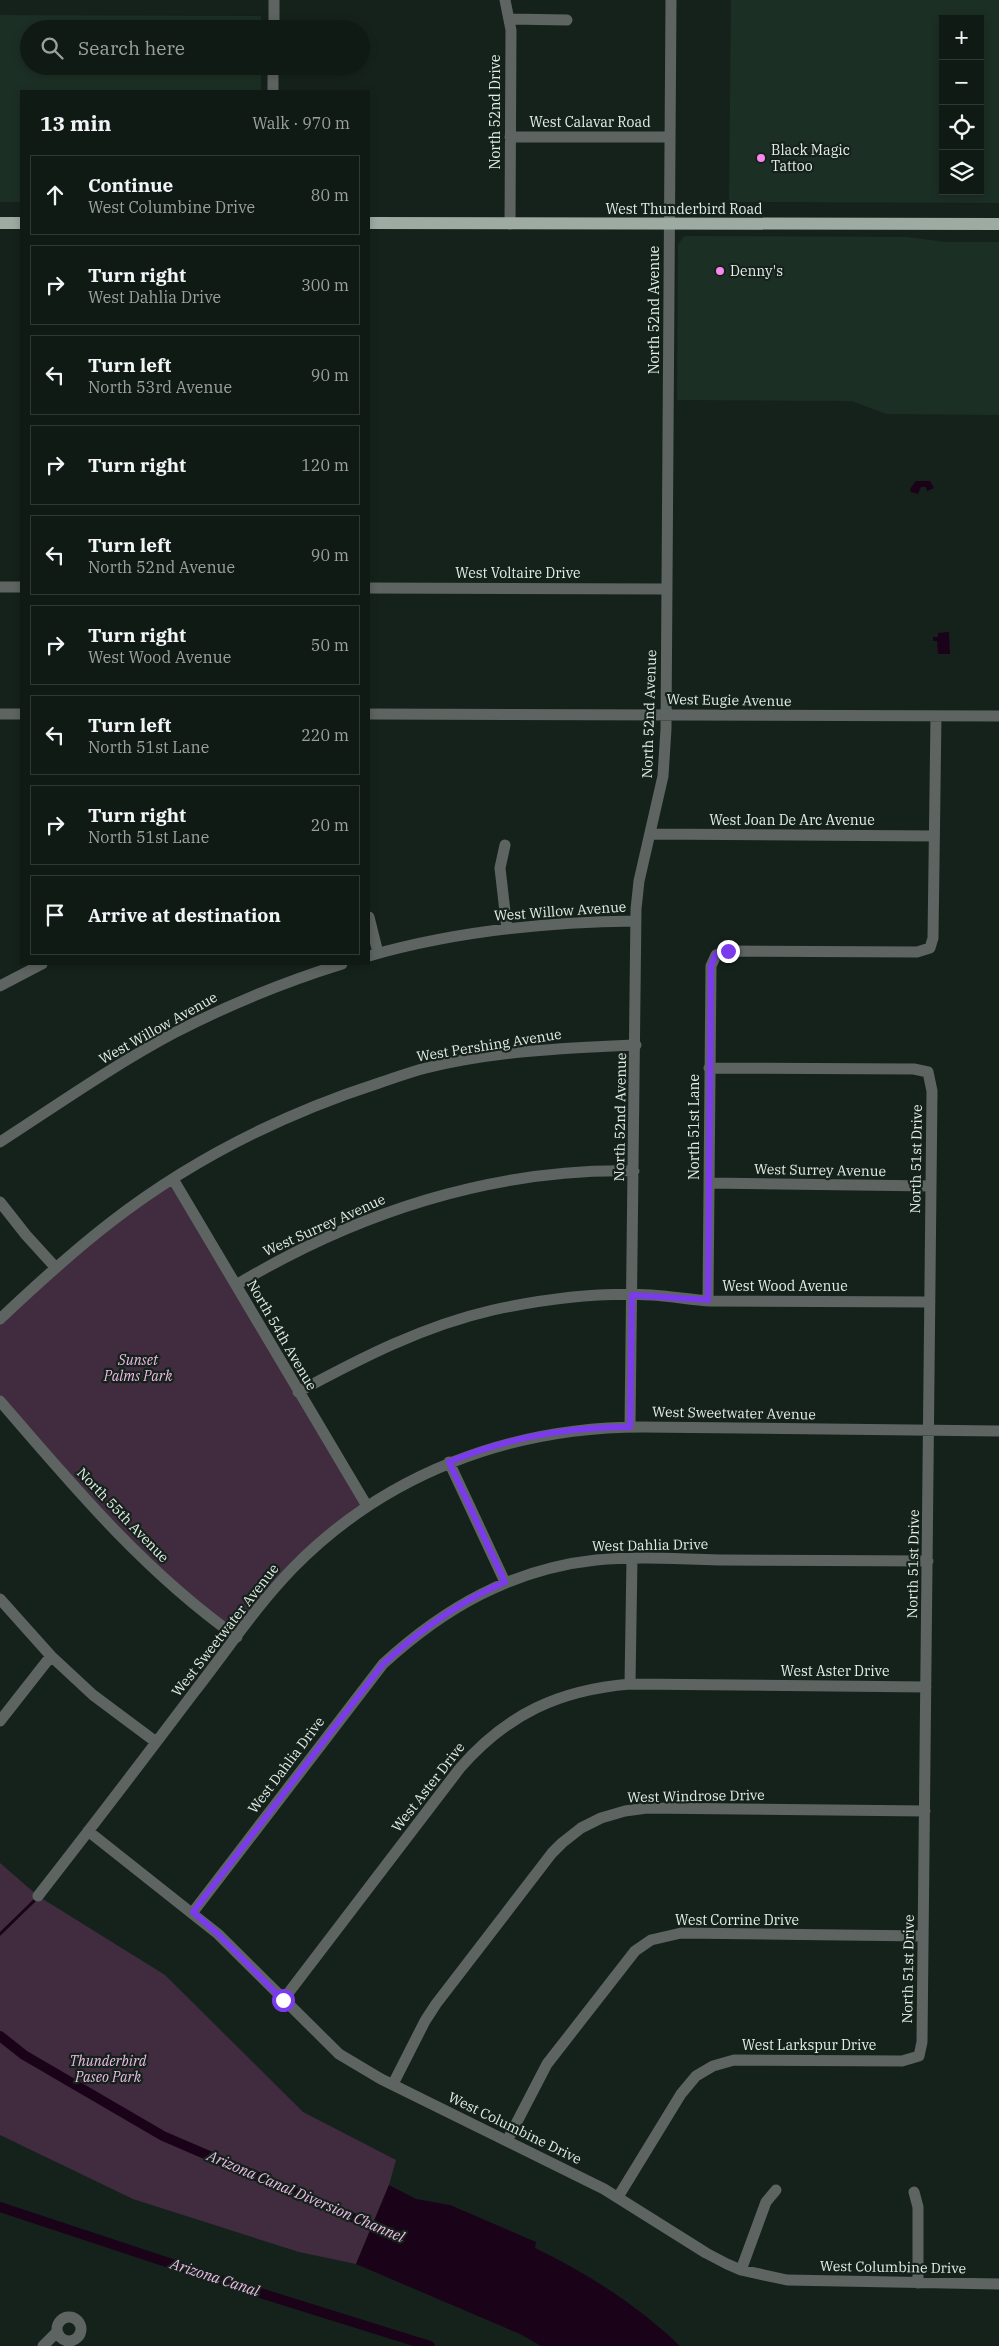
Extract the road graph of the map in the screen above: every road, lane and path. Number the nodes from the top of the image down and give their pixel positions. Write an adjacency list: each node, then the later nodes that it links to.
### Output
1 (274, 0): 5 (street)
2 (505, 0): 4 (street, North 52nd Drive)
3 (671, 0): 10 (street, North 52nd Avenue)
4 (510, 19): 6 (street); 9 (street, North 52nd Drive)
5 (274, 20)
6 (567, 20)
7 (273, 75): 8 (street)
8 (273, 90)
9 (510, 137): 10 (street, West Calavar Road); 14 (street, North 52nd Drive)
10 (670, 137): 15 (street, North 52nd Avenue)
11 (0, 222): 12 (main road)
12 (20, 223)
13 (370, 223): 14 (main road, West Thunderbird Road)
14 (510, 224): 15 (main road, West Thunderbird Road)
15 (669, 224): 16 (main road, West Thunderbird Road); 20 (street, North 52nd Avenue)
16 (999, 224)
17 (0, 587): 18 (street)
18 (20, 587)
19 (370, 588): 20 (street, West Voltaire Drive)
20 (667, 589): 24 (street, North 52nd Avenue)
21 (0, 714): 22 (street)
22 (20, 714)
23 (370, 714): 24 (street, West Eugie Avenue)
24 (666, 715): 25 (street, West Eugie Avenue); 27 (street, North 52nd Avenue)
25 (936, 716): 26 (street, West Eugie Avenue); 28 (street)
26 (999, 716)
27 (650, 834): 28 (street, West Joan De Arc Avenue); 30 (street, North 52nd Avenue)
28 (934, 836): 38 (street, North 51st Lane)
29 (505, 845): 32 (street)
30 (636, 921): 32 (street, West Willow Avenue); 37 (street, North 52nd Avenue)
31 (370, 924): 33 (street)
32 (507, 929): 33 (street, West Willow Avenue)
33 (374, 954)
34 (40, 965): 36 (street)
35 (339, 965): 39 (street, West Willow Avenue)
36 (0, 986)
37 (636, 1045): 40 (street, North 52nd Avenue); 41 (street, West Pershing Avenue)
38 (709, 1068): 42 (street, North 51st Lane); 43 (street, North 51st Drive)
39 (0, 1142)
40 (634, 1172): 46 (street, West Surrey Avenue); 47 (street, North 52nd Avenue)
41 (174, 1179): 45 (street, West Pershing Avenue); 46 (street, North 54th Avenue)
42 (709, 1183): 43 (street, West Surrey Avenue); 48 (street, North 51st Lane)
43 (931, 1186): 49 (street, North 51st Drive)
44 (0, 1202): 45 (street)
45 (56, 1268): 50 (street, West Pershing Avenue)
46 (236, 1285): 51 (street, North 54th Avenue)
47 (632, 1295): 48 (street, West Wood Avenue); 51 (street, West Wood Avenue); 53 (street, North 52nd Avenue)
48 (708, 1300): 49 (street, West Wood Avenue)
49 (930, 1302): 54 (street, North 51st Drive)
50 (0, 1319)
51 (298, 1392): 57 (street, North 54th Avenue)
52 (0, 1401): 62 (street, North 55th Avenue)
53 (630, 1427): 54 (street, West Sweetwater Avenue); 56 (street, West Sweetwater Avenue)
54 (929, 1431): 55 (street, West Sweetwater Avenue); 59 (street, North 51st Drive)
55 (999, 1431)
56 (449, 1462): 57 (street, West Sweetwater Avenue); 60 (street)
57 (367, 1506): 62 (street, West Sweetwater Avenue)
58 (632, 1558): 59 (street, West Dahlia Drive); 60 (street, West Dahlia Drive); 64 (street)
59 (928, 1561): 65 (street, North 51st Drive)
60 (505, 1582): 71 (street, West Dahlia Drive)
61 (0, 1599): 63 (street)
62 (237, 1637): 67 (street, West Sweetwater Avenue)
63 (51, 1656): 66 (street); 67 (street)
64 (630, 1684): 65 (street, West Aster Drive); 73 (street, West Aster Drive)
65 (926, 1687): 68 (street, North 51st Drive)
66 (0, 1721)
67 (156, 1742): 69 (street, West Sweetwater Avenue)
68 (925, 1811): 72 (street, North 51st Drive); 75 (street, West Windrose Drive)
69 (88, 1831): 70 (street, West Sweetwater Avenue); 71 (street, West Columbine Drive)
70 (38, 1896)
71 (193, 1912): 73 (street, West Columbine Drive)
72 (923, 1936): 74 (street, North 51st Drive); 76 (street, West Corrine Drive)
73 (283, 2000): 75 (street, West Columbine Drive)
74 (919, 2056): 79 (street, West Larkspur Drive)
75 (393, 2084): 76 (street, West Columbine Drive)
76 (507, 2141): 79 (street, West Columbine Drive)
77 (776, 2190): 80 (street)
78 (914, 2192): 81 (street)
79 (618, 2197): 80 (street, West Columbine Drive)
80 (741, 2270): 81 (street, West Columbine Drive)
81 (918, 2283): 82 (street, West Columbine Drive)
82 (999, 2284)
83 (57, 2332): 84 (street)
84 (43, 2346)

